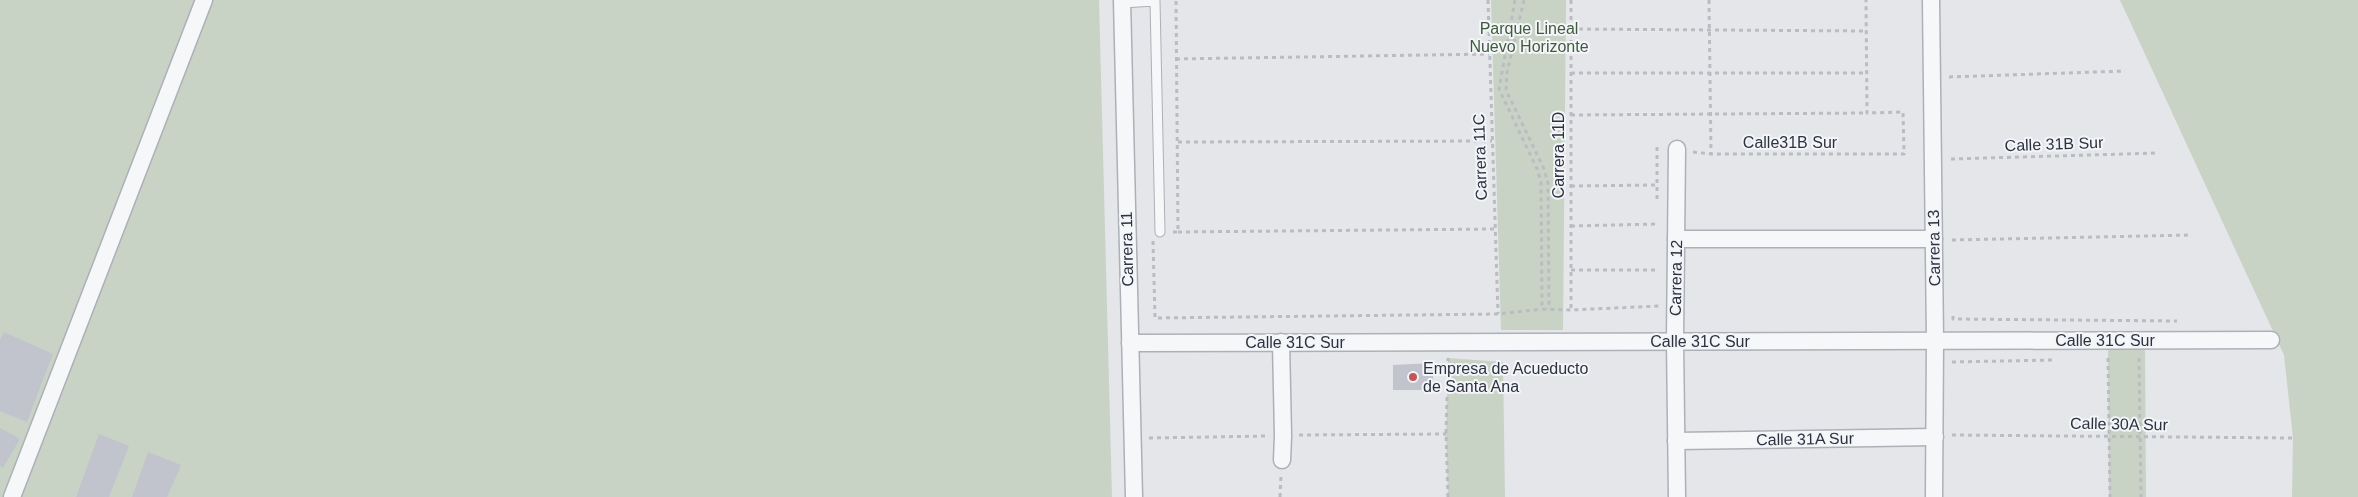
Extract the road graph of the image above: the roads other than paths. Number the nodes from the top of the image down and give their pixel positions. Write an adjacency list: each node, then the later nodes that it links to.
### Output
1 (204, 0): 16 (street)
2 (1931, 0): 7 (street, Carrera 13)
3 (1122, 1): 5 (lane); 12 (street, Carrera 11)
4 (1677, 149): 6 (street, Carrera 12)
5 (1160, 232)
6 (1676, 239): 7 (street); 10 (street, Carrera 12)
7 (1934, 239): 8 (street, Carrera 13)
8 (1935, 340): 9 (street, Calle 31C Sur); 10 (street, Calle 31C Sur); 13 (street, Carrera 13)
9 (2271, 340)
10 (1675, 341): 11 (street, Calle 31C Sur); 14 (street, Carrera 12)
11 (1281, 342): 12 (street, Calle 31C Sur); 15 (street)
12 (1130, 343): 17 (street, Carrera 11)
13 (1939, 436): 14 (street, Calle 31A Sur); 19 (street, Carrera 13)
14 (1676, 441): 18 (street, Carrera 12)
15 (1282, 460)
16 (12, 497)
17 (1134, 497)
18 (1677, 497)
19 (1934, 497)

